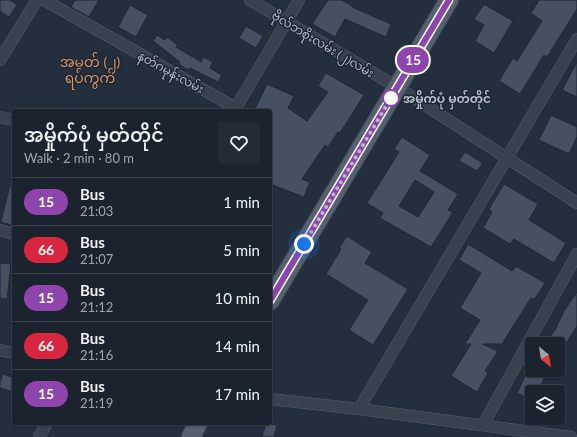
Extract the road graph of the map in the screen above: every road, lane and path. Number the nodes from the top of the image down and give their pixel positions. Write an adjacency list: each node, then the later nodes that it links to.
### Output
1 (37, 0): 8 (street)
2 (44, 0): 10 (street, နတ်ဂမုန်းလမ်း)
3 (250, 0): 6 (street, ဗိုလ်ဘစိုးလမ်း (၂)လမ်း)
4 (299, 0): 6 (street)
5 (449, 0): 9 (main road)
6 (286, 22): 9 (street, ဗိုလ်ဘစိုးလမ်း (၂)လမ်း); 11 (street)
7 (577, 39): 14 (street)
8 (0, 60)
9 (397, 87): 14 (street, ဗိုလ်ဘစိုးလမ်း (၂)လမ်း); 19 (main road)
10 (233, 109)
11 (236, 109)
12 (0, 117): 13 (street)
13 (12, 120)
14 (507, 158): 15 (street, ဗိုလ်ဘစိုးလမ်း (၂)လမ်း); 21 (street)
15 (577, 203)
16 (0, 230): 17 (street)
17 (12, 233)
18 (577, 254): 24 (street)
19 (272, 296)
20 (272, 399): 21 (street)
21 (358, 409): 24 (street)
22 (45, 425): 25 (street)
23 (197, 425): 26 (main road)
24 (483, 425): 27 (street)
25 (40, 437)
26 (191, 437)
27 (570, 437)

